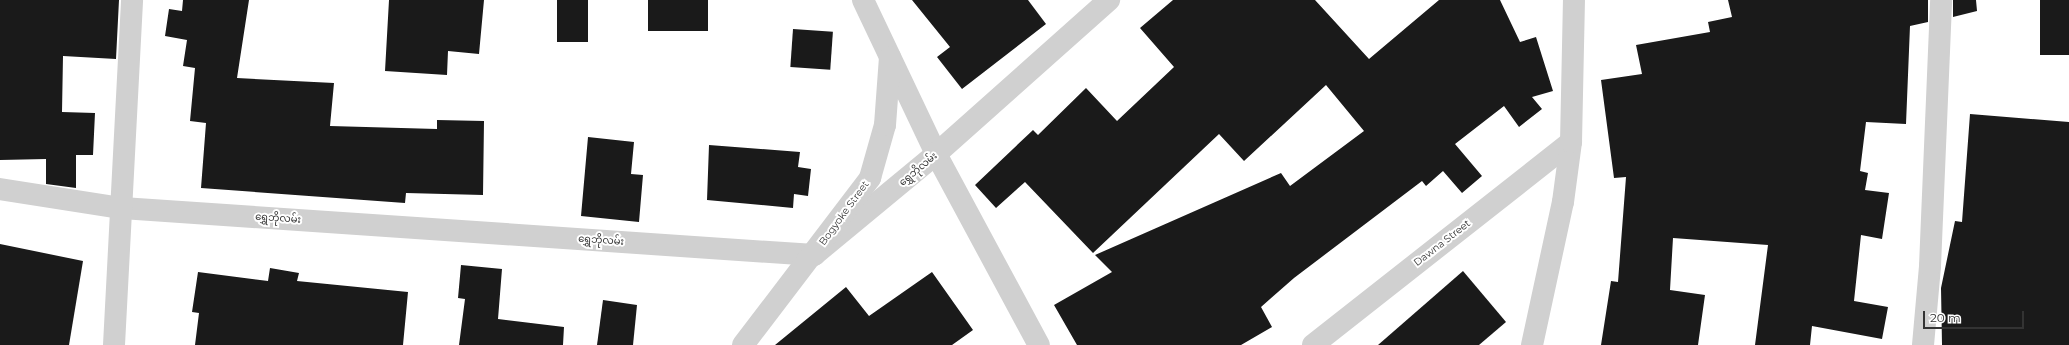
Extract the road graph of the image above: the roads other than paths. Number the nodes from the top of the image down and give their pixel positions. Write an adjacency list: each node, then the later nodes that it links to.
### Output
1 (132, 0): 10 (street)
2 (863, 0): 6 (street)
3 (1110, 0): 8 (street, ရွှေဘိုလမ်း)
4 (1574, 0): 7 (street)
5 (1941, 0): 17 (street)
6 (890, 56): 8 (street); 11 (street, Bogyoke Street)
7 (1571, 142): 15 (street, Dawna Street); 16 (street)
8 (936, 154): 11 (street, ရွှေဘိုလမ်း); 14 (street)
9 (0, 189): 10 (street, ရွှေဘိုလမ်း)
10 (122, 208): 11 (street, ရွှေဘိုလမ်း); 12 (street)
11 (814, 255): 13 (street, Bogyoke Street)
12 (114, 345)
13 (743, 345)
14 (1039, 345)
15 (1312, 345)
16 (1532, 345)
17 (1923, 345)

